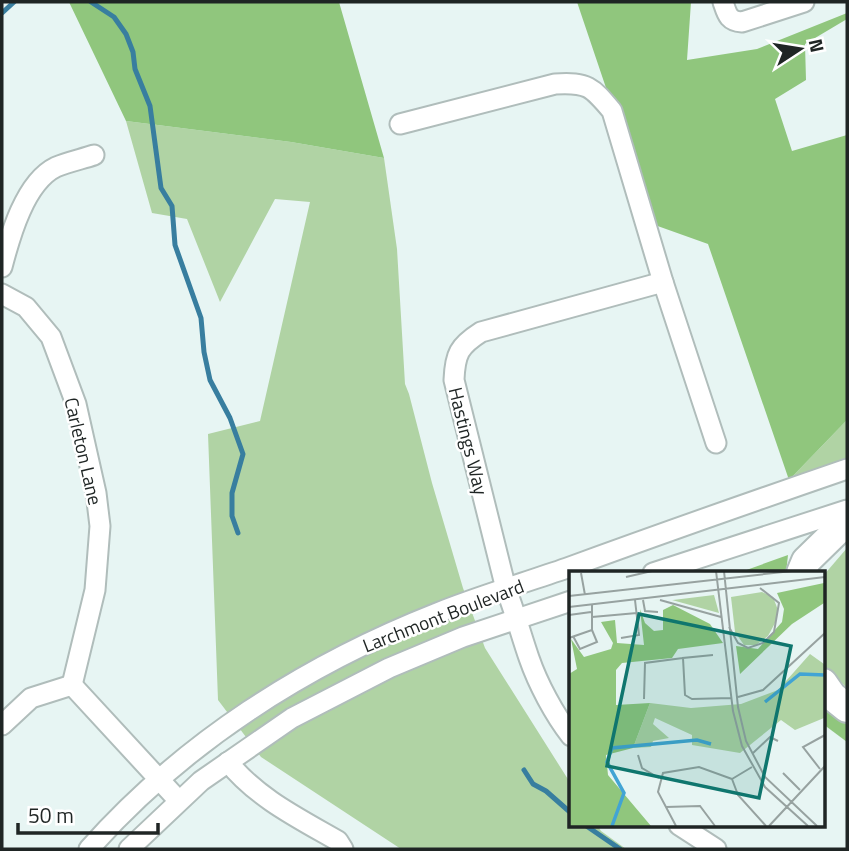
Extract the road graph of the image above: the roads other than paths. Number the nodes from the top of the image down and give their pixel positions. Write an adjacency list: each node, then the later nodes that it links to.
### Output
1 (723, 2): 2 (street)
2 (804, 2)
3 (400, 124): 6 (street)
4 (94, 155): 5 (street)
5 (2, 267)
6 (663, 282): 8 (street); 14 (street, Hastings Way)
7 (2, 294): 18 (street, Carleton Lane)
8 (716, 443)
9 (847, 469): 14 (street, Larchmont Boulevard)
10 (847, 510): 12 (street)
11 (847, 521): 13 (highway)
12 (659, 571)
13 (802, 571)
14 (506, 589): 16 (street, Hastings Way); 23 (street, Larchmont Boulevard)
15 (569, 602): 16 (street, Larchmont Boulevard)
16 (519, 620): 21 (street, Hastings Way); 22 (street, Larchmont Boulevard)
17 (824, 684): 19 (highway)
18 (72, 685): 20 (street); 23 (street)
19 (847, 708)
20 (2, 725)
21 (569, 733)
22 (228, 762): 24 (street, Larchmont Boulevard); 28 (street)
23 (159, 779): 24 (street); 26 (street, Larchmont Boulevard)
24 (179, 802): 27 (street, Larchmont Boulevard)
25 (681, 826): 29 (street)
26 (89, 849)
27 (128, 849)
28 (342, 849)
29 (716, 849)

